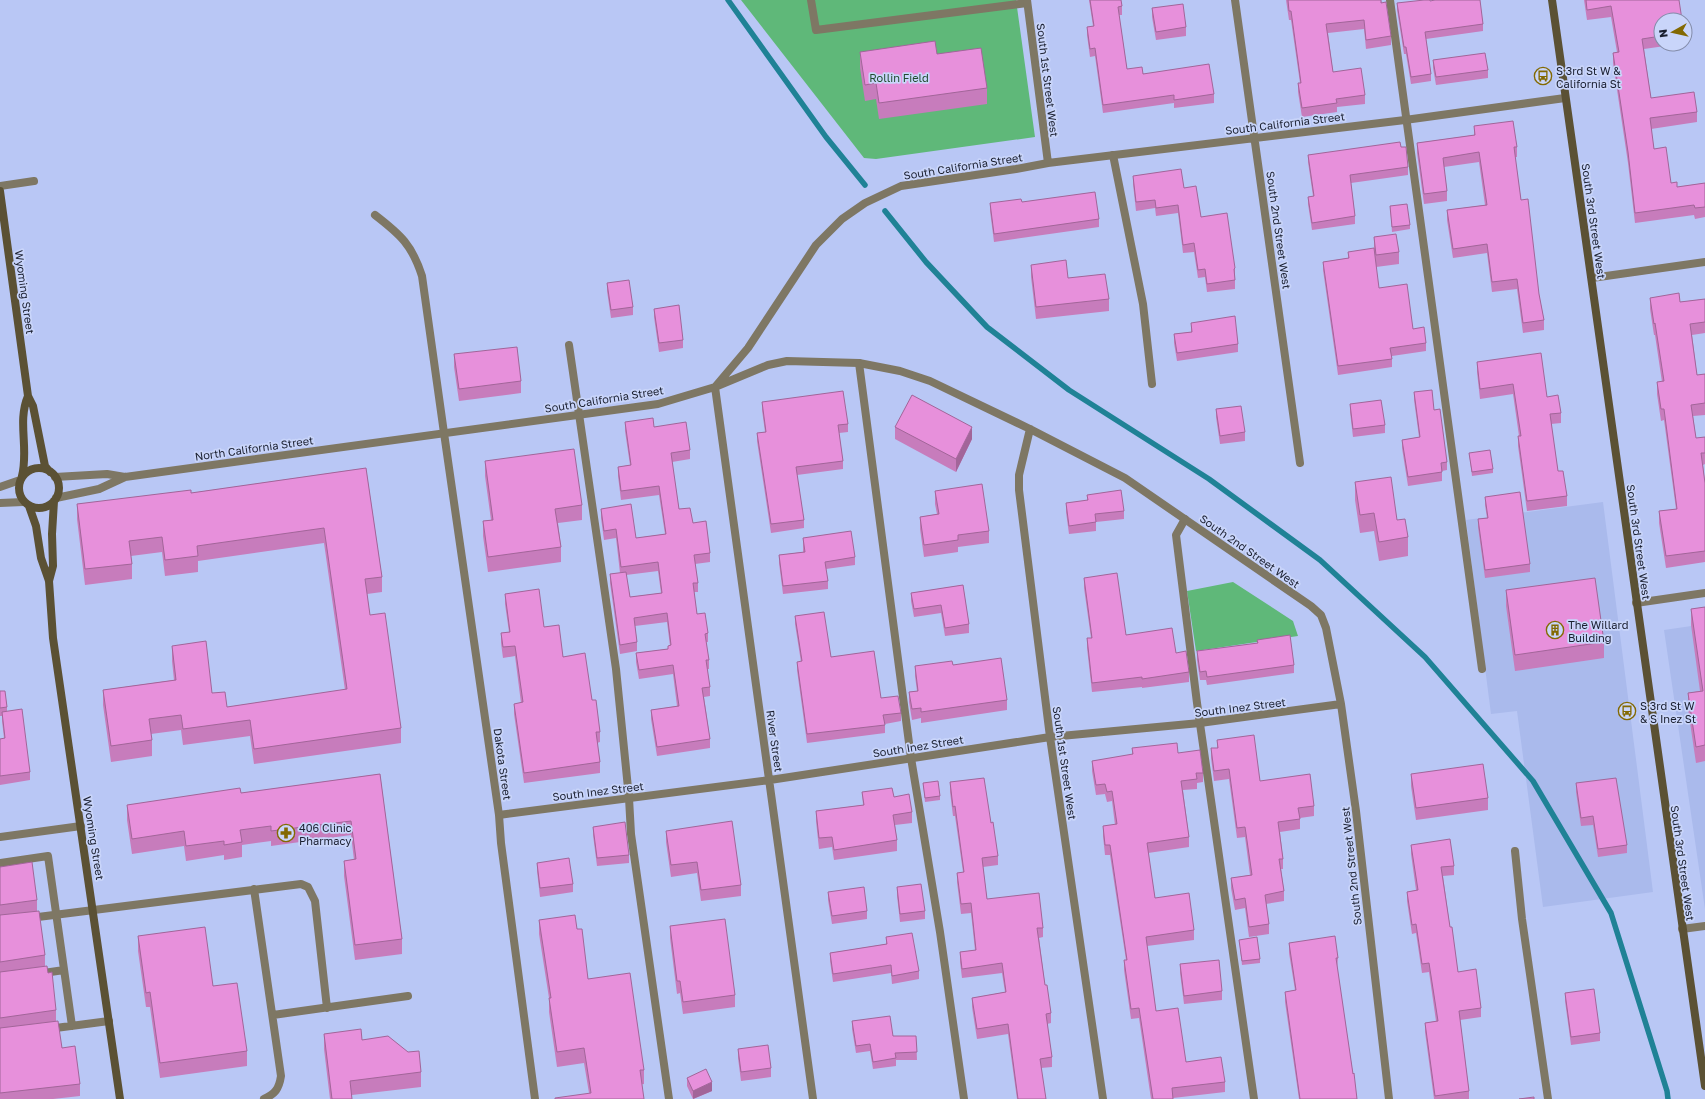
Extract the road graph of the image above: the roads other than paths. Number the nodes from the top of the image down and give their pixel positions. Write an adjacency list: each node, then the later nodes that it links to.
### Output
1 (811, 0): 5 (street)
2 (1235, 0): 8 (street, South 2nd Street West)
3 (1390, 0): 7 (street)
4 (1552, 0): 6 (street, South 3rd Street West)
5 (1027, 2): 10 (street, South 1st Street West)
6 (1565, 98): 7 (street, South California Street); 16 (street, South 3rd Street West)
7 (1405, 120): 8 (street, South California Street); 38 (street)
8 (1254, 137): 9 (street, South California Street); 26 (street, South 2nd Street West)
9 (1113, 155): 10 (street, South California Street); 19 (street)
10 (1048, 163): 20 (street, South California Street)
11 (34, 181): 12 (street)
12 (0, 186)
13 (0, 191): 21 (street, Wyoming Street)
14 (375, 215): 24 (street, Dakota Street)
15 (1705, 262): 16 (street)
16 (1592, 278): 37 (street, South 3rd Street West)
17 (569, 345): 22 (street)
18 (859, 364): 20 (street, South 2nd Street West); 23 (street, South 2nd Street West); 42 (street)
19 (1152, 384)
20 (715, 387): 22 (street, South California Street); 43 (street, River Street)
21 (28, 396): 27 (street, Wyoming Street); 29 (street, Wyoming Street)
22 (580, 415): 24 (street, South California Street); 44 (street)
23 (1030, 429): 34 (street, South 2nd Street West); 41 (street, South 1st Street West)
24 (444, 433): 25 (street, South California Street); 45 (street, Dakota Street)
25 (386, 442): 28 (street, North California Street)
26 (1300, 463)
27 (53, 474): 28 (street, North California Street); 29 (street); 31 (street)
28 (125, 477): 31 (street, North California Street)
29 (21, 479): 30 (street); 33 (street)
30 (0, 487)
31 (55, 500): 33 (street); 35 (street, Wyoming Street)
32 (0, 503): 33 (street)
33 (26, 504): 35 (street, Wyoming Street)
34 (1185, 519): 39 (street, South 2nd Street West); 40 (street)
35 (49, 581): 46 (street, Wyoming Street)
36 (1705, 593): 37 (street)
37 (1636, 603): 55 (street, South 3rd Street West)
38 (1482, 669)
39 (1341, 704): 40 (street, South Inez Street); 73 (street, South 2nd Street West)
40 (1200, 723): 41 (street, South Inez Street); 72 (street)
41 (1050, 737): 42 (street, South Inez Street); 71 (street, South 1st Street West)
42 (912, 758): 43 (street, South Inez Street); 70 (street)
43 (770, 780): 44 (street, South Inez Street); 69 (street, River Street)
44 (629, 798): 45 (street, South Inez Street); 68 (street)
45 (499, 815): 67 (street, Dakota Street)
46 (81, 826): 47 (street); 51 (street, Wyoming Street)
47 (0, 837)
48 (1515, 851): 74 (street)
49 (0, 863): 52 (street)
50 (254, 889): 51 (street); 59 (street); 60 (street)
51 (93, 910): 52 (street); 61 (street, Wyoming Street)
52 (56, 915): 53 (street); 56 (street)
53 (21, 920)
54 (1705, 926): 55 (street)
55 (1682, 929): 64 (street, South 3rd Street West)
56 (64, 970): 57 (street); 62 (street)
57 (28, 975)
58 (408, 996): 59 (street)
59 (327, 1008): 60 (street)
60 (273, 1015): 66 (street)
61 (109, 1021): 62 (street); 65 (street, Wyoming Street)
62 (72, 1026): 63 (street)
63 (43, 1029)
64 (1705, 1086)
65 (120, 1099)
66 (264, 1099)
67 (535, 1099)
68 (669, 1099)
69 (813, 1099)
70 (964, 1099)
71 (1103, 1099)
72 (1254, 1099)
73 (1389, 1099)
74 (1548, 1099)

